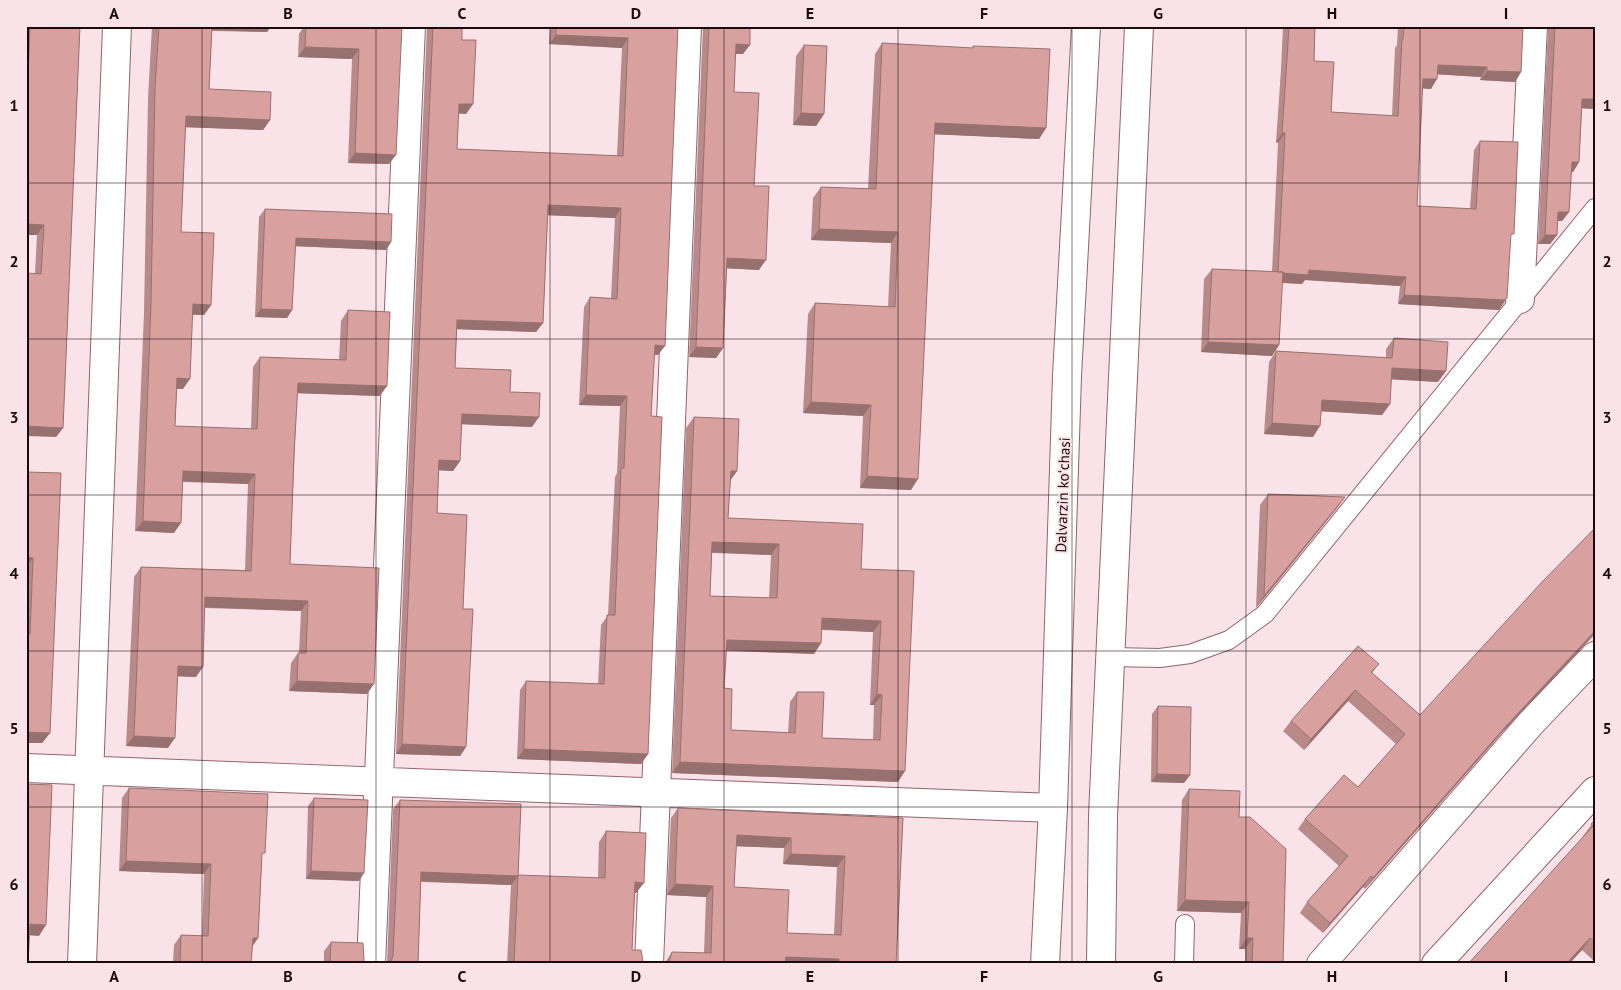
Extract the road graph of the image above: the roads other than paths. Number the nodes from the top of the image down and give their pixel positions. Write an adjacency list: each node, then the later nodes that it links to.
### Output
1 (117, 26): 12 (street)
2 (411, 26): 13 (street)
3 (687, 26): 15 (street)
4 (1086, 26): 16 (street, Dalvarzin koʻchasi)
5 (1139, 26): 10 (street)
6 (1533, 26): 8 (street)
7 (1595, 208): 8 (lane)
8 (1520, 299): 10 (lane)
9 (1595, 656): 24 (street)
10 (1111, 657): 22 (street)
11 (26, 768): 12 (street)
12 (90, 770): 13 (street); 18 (street)
13 (380, 782): 15 (street); 19 (street)
14 (1595, 791): 25 (street)
15 (657, 793): 16 (street); 20 (street)
16 (1053, 808): 21 (street, Dalvarzin koʻchasi)
17 (1185, 924): 23 (lane)
18 (82, 964)
19 (372, 964)
20 (649, 964)
21 (1046, 964)
22 (1101, 964)
23 (1184, 964)
24 (1321, 964)
25 (1436, 964)

